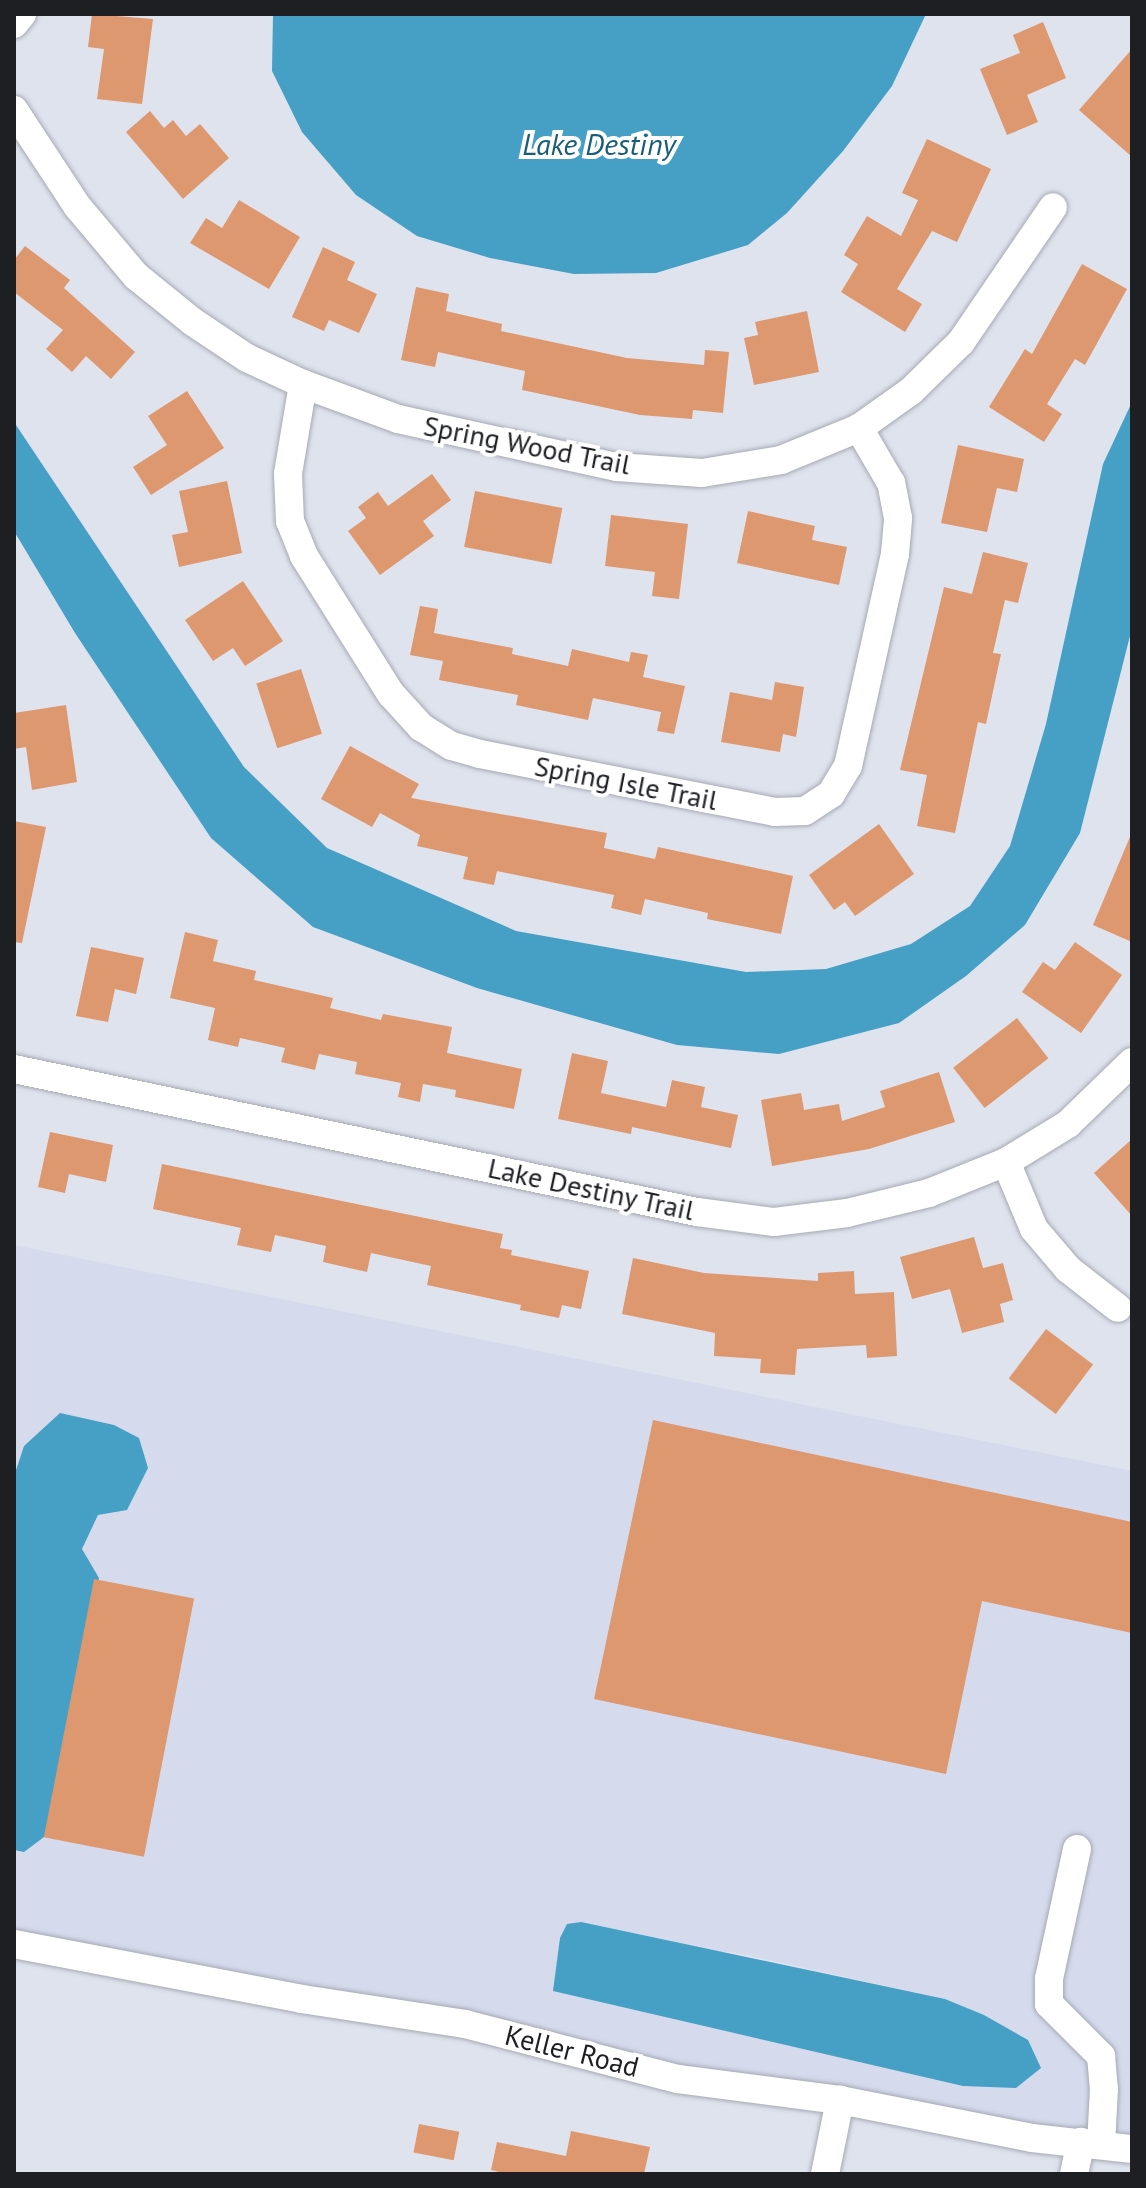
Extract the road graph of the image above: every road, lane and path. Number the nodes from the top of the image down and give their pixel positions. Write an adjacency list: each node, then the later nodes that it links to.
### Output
1 (22, 14): 2 (street)
2 (14, 24)
3 (14, 110): 5 (street, Spring Wood Trail)
4 (1053, 207): 6 (street, Spring Wood Trail)
5 (303, 384): 6 (street, Spring Wood Trail); 6 (street, Spring Isle Trail)
6 (859, 428)
7 (1132, 1062): 9 (street, Lake Destiny Trail)
8 (14, 1069): 9 (street, Lake Destiny Trail)
9 (1006, 1162): 10 (street)
10 (1118, 1308)
11 (1077, 1849): 14 (street)
12 (14, 1944): 13 (street, Keller Road)
13 (840, 2100): 14 (street, Keller Road); 15 (street)
14 (1109, 2152): 16 (street)
15 (825, 2174)
16 (1074, 2174)

